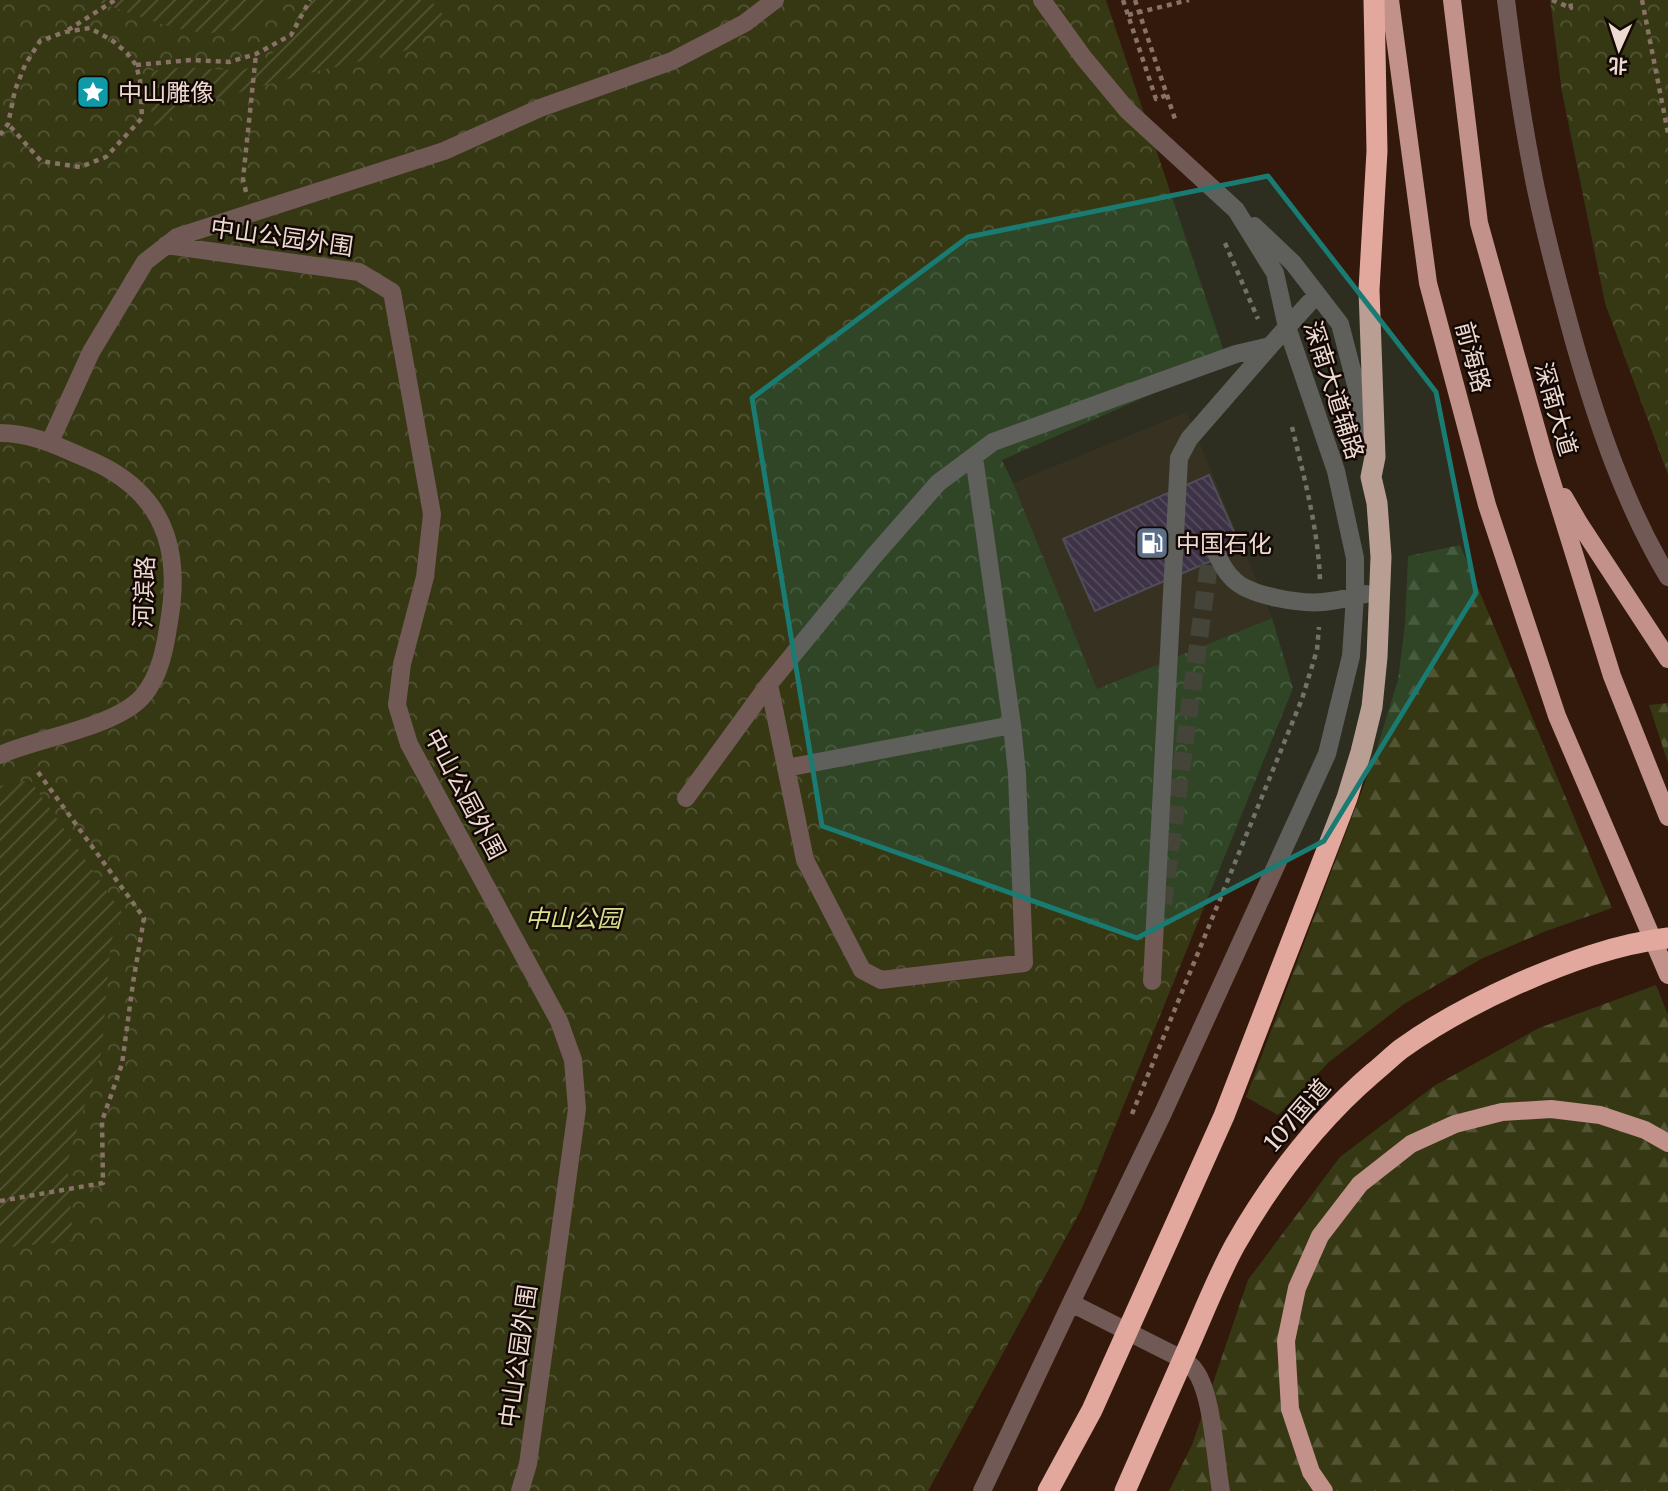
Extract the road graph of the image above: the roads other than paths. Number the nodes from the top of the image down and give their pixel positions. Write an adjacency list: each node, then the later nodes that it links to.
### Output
1 (775, 0): 8 (street)
2 (1042, 0): 7 (street, 深南大道辅路)
3 (1374, 0): 15 (highway)
4 (1390, 0): 29 (main road, 前海路)
5 (1452, 0): 16 (main road, 深南大道)
6 (1506, 0): 18 (street)
7 (1236, 209): 10 (street, 深南大道辅路); 15 (street, 深南大道辅路)
8 (166, 246): 13 (street); 33 (street, 中山公园外围)
9 (1310, 302): 10 (street)
10 (1287, 327): 11 (street); 20 (street, 深南大道辅路)
11 (1270, 346): 14 (street); 30 (street)
12 (0, 433): 13 (street, 河滨路)
13 (50, 442): 24 (street, 河滨路)
14 (974, 457): 22 (street); 23 (street)
15 (1375, 457): 19 (highway)
16 (1545, 460): 21 (main road); 27 (main road, 深南大道)
17 (1212, 542): 20 (street)
18 (1668, 577)
19 (1381, 591): 20 (street); 35 (highway)
20 (1355, 596): 32 (street, 深南大道辅路)
21 (1668, 659)
22 (769, 684): 25 (street); 26 (street)
23 (1012, 725): 25 (street); 25 (street)
24 (0, 755)
25 (786, 768)
26 (686, 798)
27 (1668, 817)
28 (1668, 938): 36 (highway, 107国道)
29 (1668, 975)
30 (1152, 981)
31 (1668, 1143): 38 (main road)
32 (1071, 1303): 34 (street, 深南大道辅路); 37 (street)
33 (520, 1491)
34 (982, 1491)
35 (1048, 1491)
36 (1125, 1491)
37 (1222, 1491)
38 (1324, 1491)

